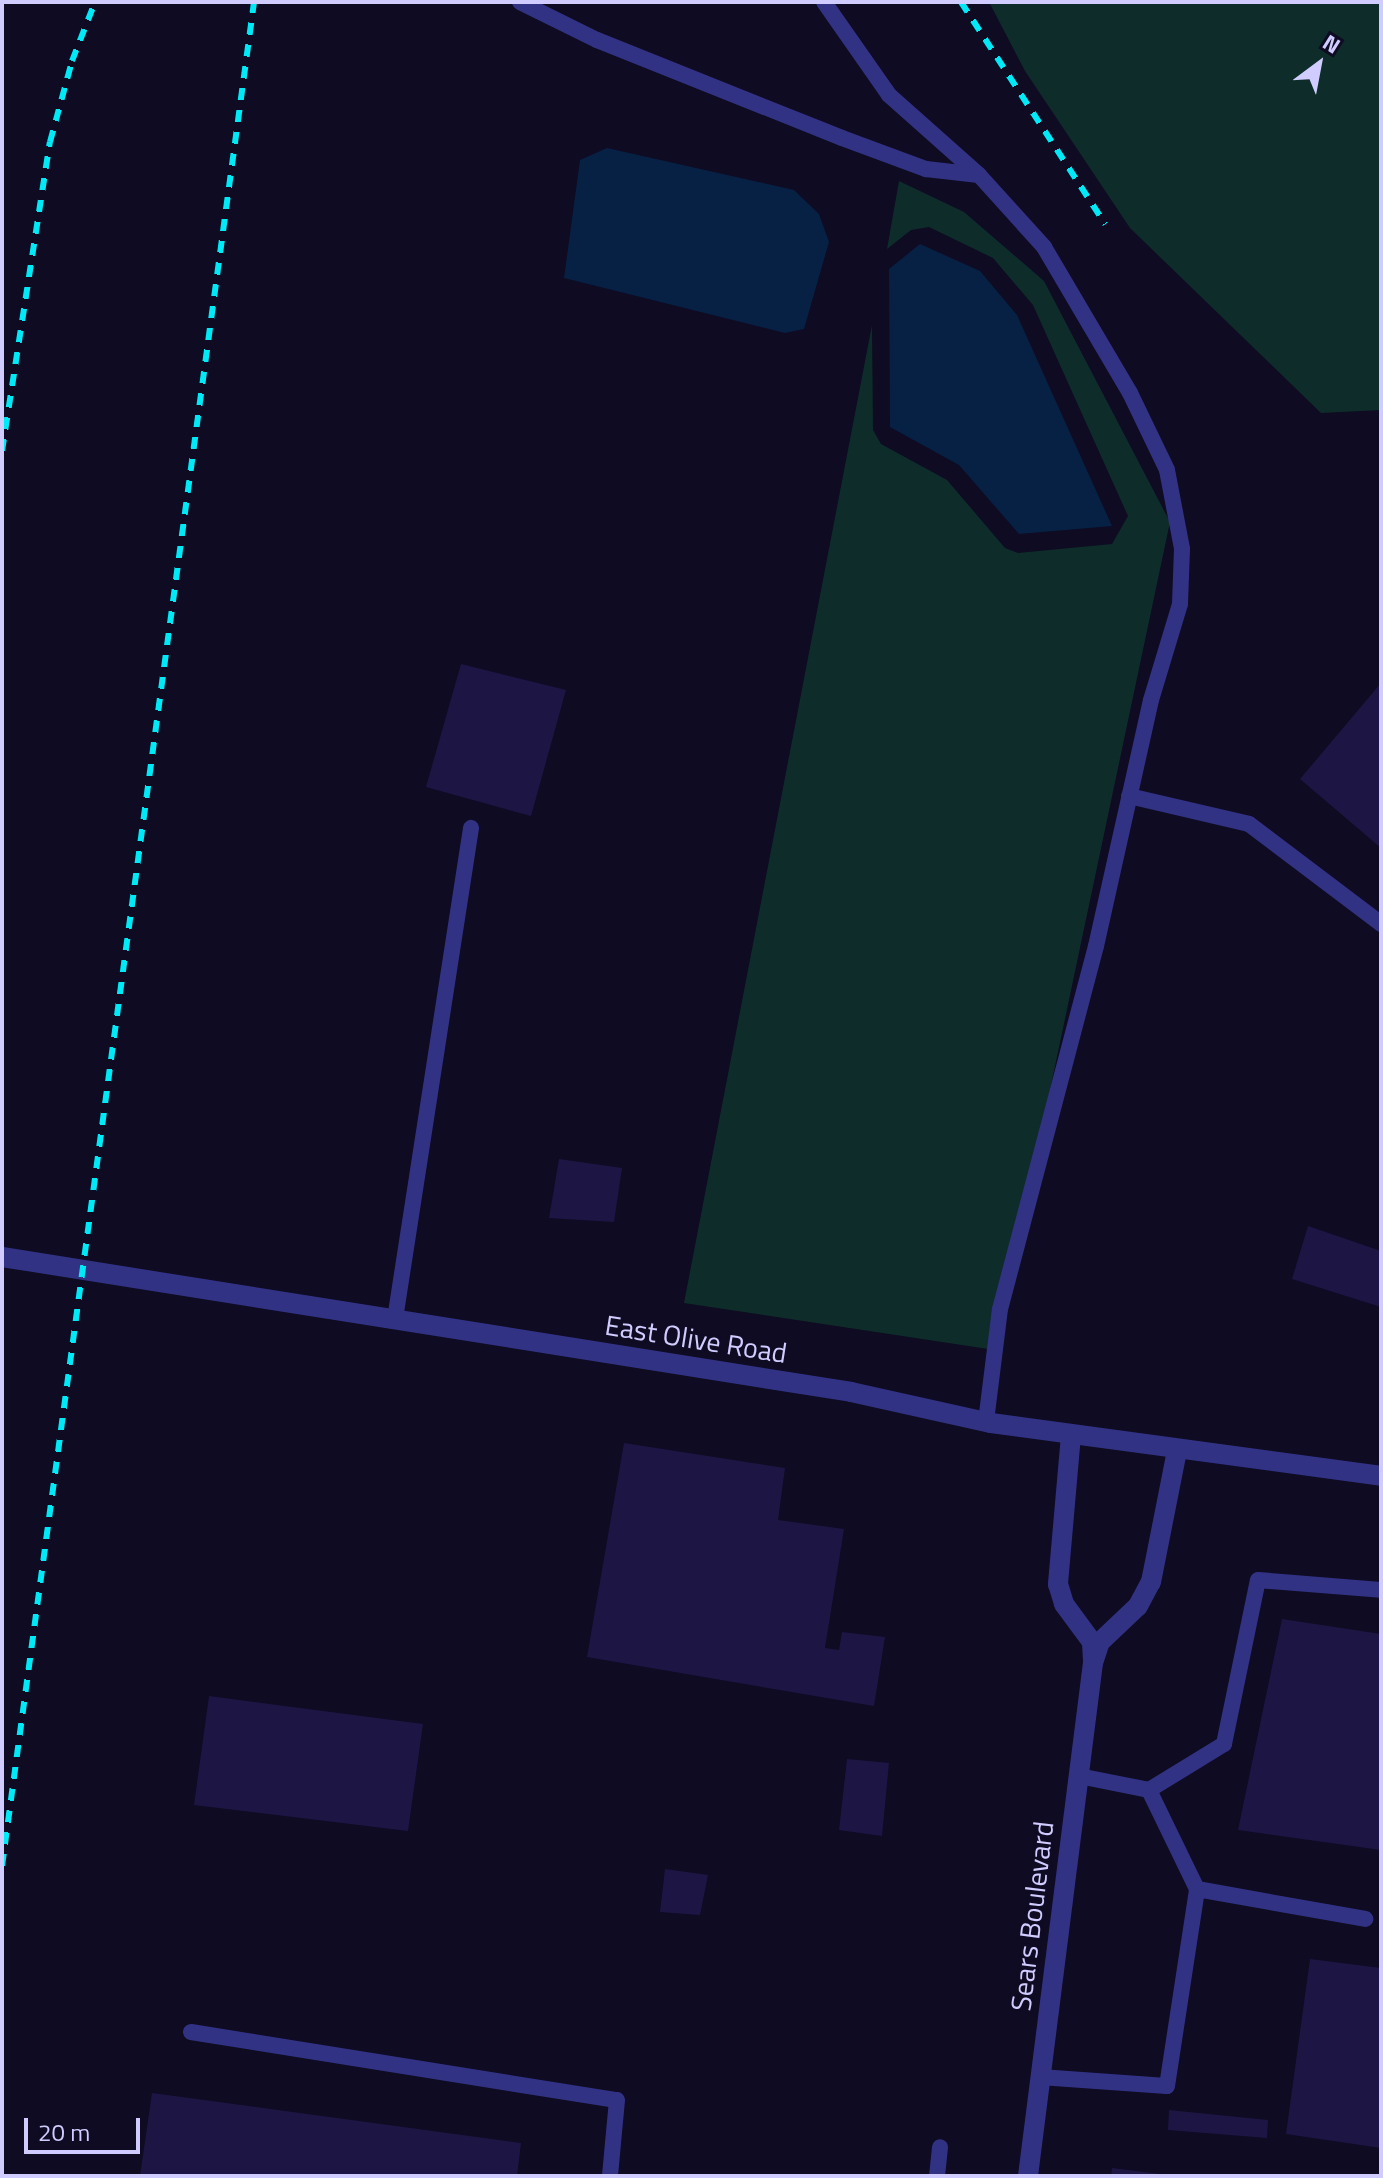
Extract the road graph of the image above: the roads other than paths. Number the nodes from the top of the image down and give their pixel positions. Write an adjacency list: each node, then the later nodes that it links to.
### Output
1 (824, 2): 3 (lane)
2 (526, 6): 3 (lane)
3 (979, 175): 4 (lane)
4 (1129, 796): 6 (lane); 9 (lane)
5 (471, 828): 8 (lane)
6 (1381, 924)
7 (2, 1257): 8 (street, East Olive Road)
8 (395, 1319): 9 (street, East Olive Road)
9 (986, 1422): 10 (street, East Olive Road)
10 (1071, 1435): 11 (street, East Olive Road); 14 (street, Sears Boulevard)
11 (1177, 1451): 12 (street, East Olive Road); 14 (street, Sears Boulevard)
12 (1381, 1476)
13 (1381, 1590): 16 (lane)
14 (1093, 1663): 15 (street, Sears Boulevard)
15 (1079, 1776): 16 (lane); 20 (street, Sears Boulevard)
16 (1149, 1790): 17 (lane)
17 (1197, 1889): 18 (lane); 20 (lane)
18 (1365, 1919)
19 (191, 2032): 22 (lane)
20 (1040, 2077): 24 (street, Sears Boulevard)
21 (940, 2147): 23 (lane)
22 (610, 2176)
23 (937, 2176)
24 (1028, 2176)

